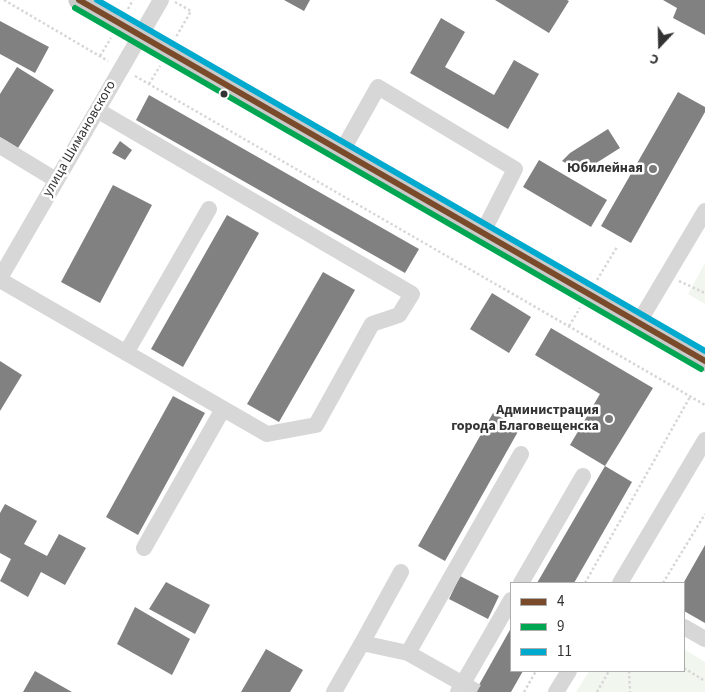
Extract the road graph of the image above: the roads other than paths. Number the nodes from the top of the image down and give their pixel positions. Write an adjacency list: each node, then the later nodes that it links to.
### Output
1 (79, 0): 3 (main road)
2 (161, 0): 3 (street, улица Шимановского)
3 (140, 35): 4 (street, улица Шимановского); 6 (main road)
4 (97, 110): 7 (street, улица Шимановского); 15 (street)
5 (0, 146): 7 (street)
6 (342, 151): 10 (main road); 10 (street)
7 (56, 180): 11 (street, улица Шимановского)
8 (209, 209): 13 (street)
9 (705, 211): 12 (street)
10 (483, 232): 12 (main road)
11 (0, 279): 13 (street)
12 (639, 322): 14 (main road)
13 (126, 353): 15 (street)
14 (705, 361)
15 (223, 409): 19 (street)
16 (705, 440): 22 (street)
17 (521, 454): 27 (street)
18 (583, 476): 21 (street)
19 (144, 548)
20 (401, 572): 26 (street)
21 (522, 582)
22 (621, 582)
23 (510, 602): 29 (street)
24 (685, 628): 25 (street)
25 (705, 639)
26 (362, 643): 27 (street); 30 (street)
27 (408, 653): 29 (street)
28 (568, 672): 31 (street)
29 (461, 688)
30 (334, 692)
31 (556, 692)

